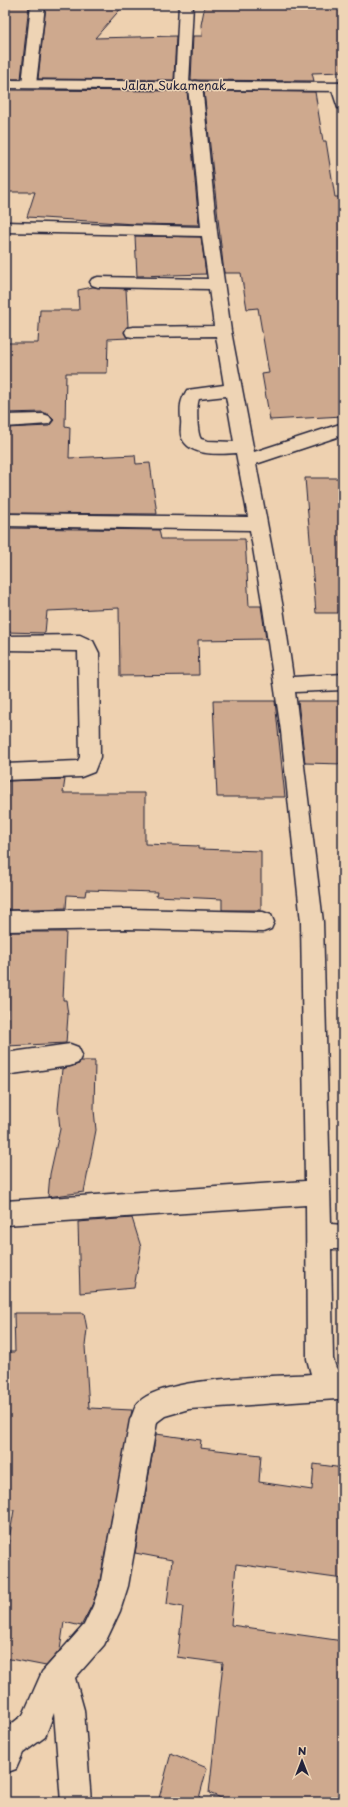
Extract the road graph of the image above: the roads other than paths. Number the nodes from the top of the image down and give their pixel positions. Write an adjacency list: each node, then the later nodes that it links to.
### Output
1 (38, 5): 4 (street)
2 (186, 5): 5 (street)
3 (5, 84): 4 (street, Jalan Sukamenak)
4 (29, 84): 5 (street, Jalan Sukamenak)
5 (189, 85): 6 (street, Jalan Sukamenak); 9 (street)
6 (341, 87): 7 (street)
7 (343, 105)
8 (5, 227): 9 (street)
9 (209, 232): 11 (street)
10 (98, 282): 11 (street)
11 (216, 284): 12 (street)
12 (223, 331): 13 (street); 14 (street)
13 (133, 332)
14 (234, 389): 18 (street); 18 (street)
15 (43, 420): 16 (street)
16 (5, 421)
17 (343, 429): 18 (street)
18 (246, 453): 20 (street)
19 (5, 520): 20 (street)
20 (258, 524): 23 (street)
21 (5, 643): 24 (street)
22 (343, 682): 23 (street)
23 (284, 685): 29 (street)
24 (5, 772)
25 (5, 921): 26 (street)
26 (263, 922)
27 (70, 1055): 28 (street)
28 (5, 1064)
29 (318, 1192): 30 (street); 31 (street)
30 (5, 1213)
31 (318, 1236): 32 (street); 33 (street)
32 (343, 1237)
33 (340, 1386): 34 (street)
34 (59, 1674): 35 (street); 36 (street)
35 (5, 1758)
36 (76, 1802)

